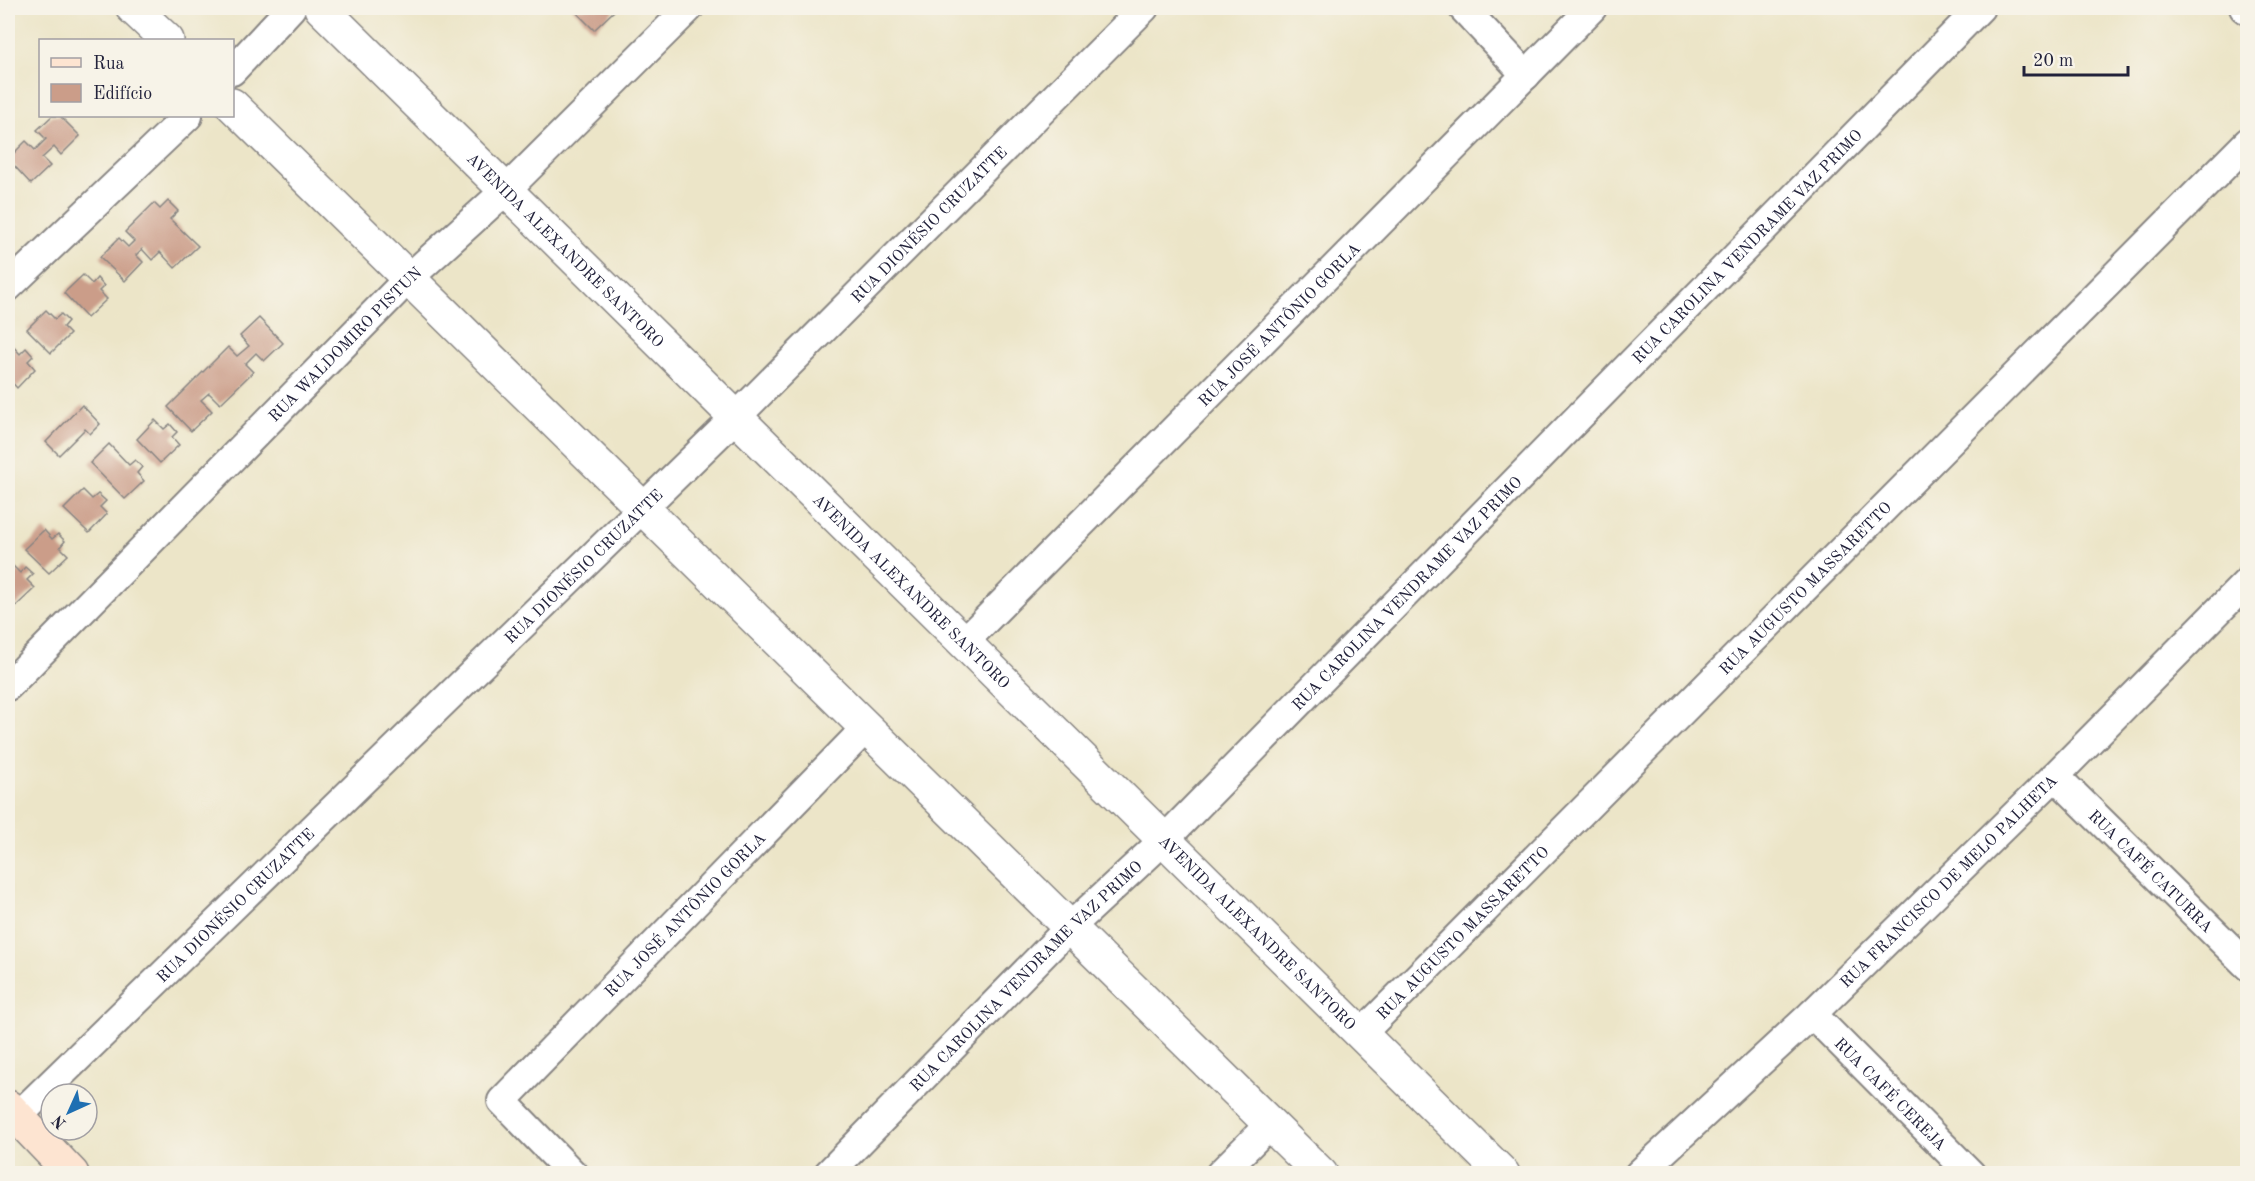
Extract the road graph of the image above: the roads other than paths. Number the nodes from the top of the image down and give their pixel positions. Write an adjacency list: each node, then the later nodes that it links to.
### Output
1 (133, 8): 11 (street)
2 (291, 8): 12 (street)
3 (321, 8): 17 (street, AVENIDA ALEXANDRE SANTORO)
4 (689, 8): 17 (street, RUA WALDOMIRO PISTUN)
5 (1144, 8): 20 (street, RUA DIONÉSIO CRUZATTE)
6 (1462, 8): 13 (street)
7 (1592, 8): 13 (street, RUA JOSÉ ANTÔNIO GORLA)
8 (1980, 8): 27 (street, RUA CAROLINA VENDRAME VAZ PRIMO)
9 (2244, 8): 10 (street)
10 (2247, 11)
11 (166, 39)
12 (234, 69)
13 (1526, 75): 23 (street, RUA JOSÉ ANTÔNIO GORLA)
14 (234, 107): 18 (street)
15 (187, 117): 19 (street)
16 (2247, 142): 31 (street, RUA AUGUSTO MASSARETTO)
17 (506, 190): 18 (street, RUA WALDOMIRO PISTUN); 20 (street, AVENIDA ALEXANDRE SANTORO)
18 (409, 278): 21 (street); 24 (street, RUA WALDOMIRO PISTUN)
19 (8, 287)
20 (736, 417): 21 (street, RUA DIONÉSIO CRUZATTE); 23 (street, AVENIDA ALEXANDRE SANTORO)
21 (642, 506): 25 (street); 32 (street, RUA DIONÉSIO CRUZATTE)
22 (2247, 581): 26 (street, RUA FRANCISCO DE MELO PALHETA)
23 (964, 641): 27 (street, AVENIDA ALEXANDRE SANTORO)
24 (8, 686)
25 (867, 727): 28 (street); 35 (street, RUA JOSÉ ANTÔNIO GORLA)
26 (2055, 776): 29 (street, RUA CAFÉ CATURRA); 30 (street, RUA FRANCISCO DE MELO PALHETA)
27 (1165, 839): 28 (street, RUA CAROLINA VENDRAME VAZ PRIMO); 31 (street, AVENIDA ALEXANDRE SANTORO)
28 (1070, 927): 33 (street); 36 (street, RUA CAROLINA VENDRAME VAZ PRIMO)
29 (2247, 966)
30 (1812, 1014): 40 (street, RUA FRANCISCO DE MELO PALHETA); 41 (street, RUA CAFÉ CEREJA)
31 (1362, 1033): 39 (street, AVENIDA ALEXANDRE SANTORO)
32 (12, 1112): 34 (main road)
33 (1271, 1123): 37 (street); 38 (street)
34 (72, 1173)
35 (573, 1173)
36 (828, 1173)
37 (1220, 1173)
38 (1321, 1173)
39 (1503, 1173)
40 (1639, 1173)
41 (1971, 1173)

